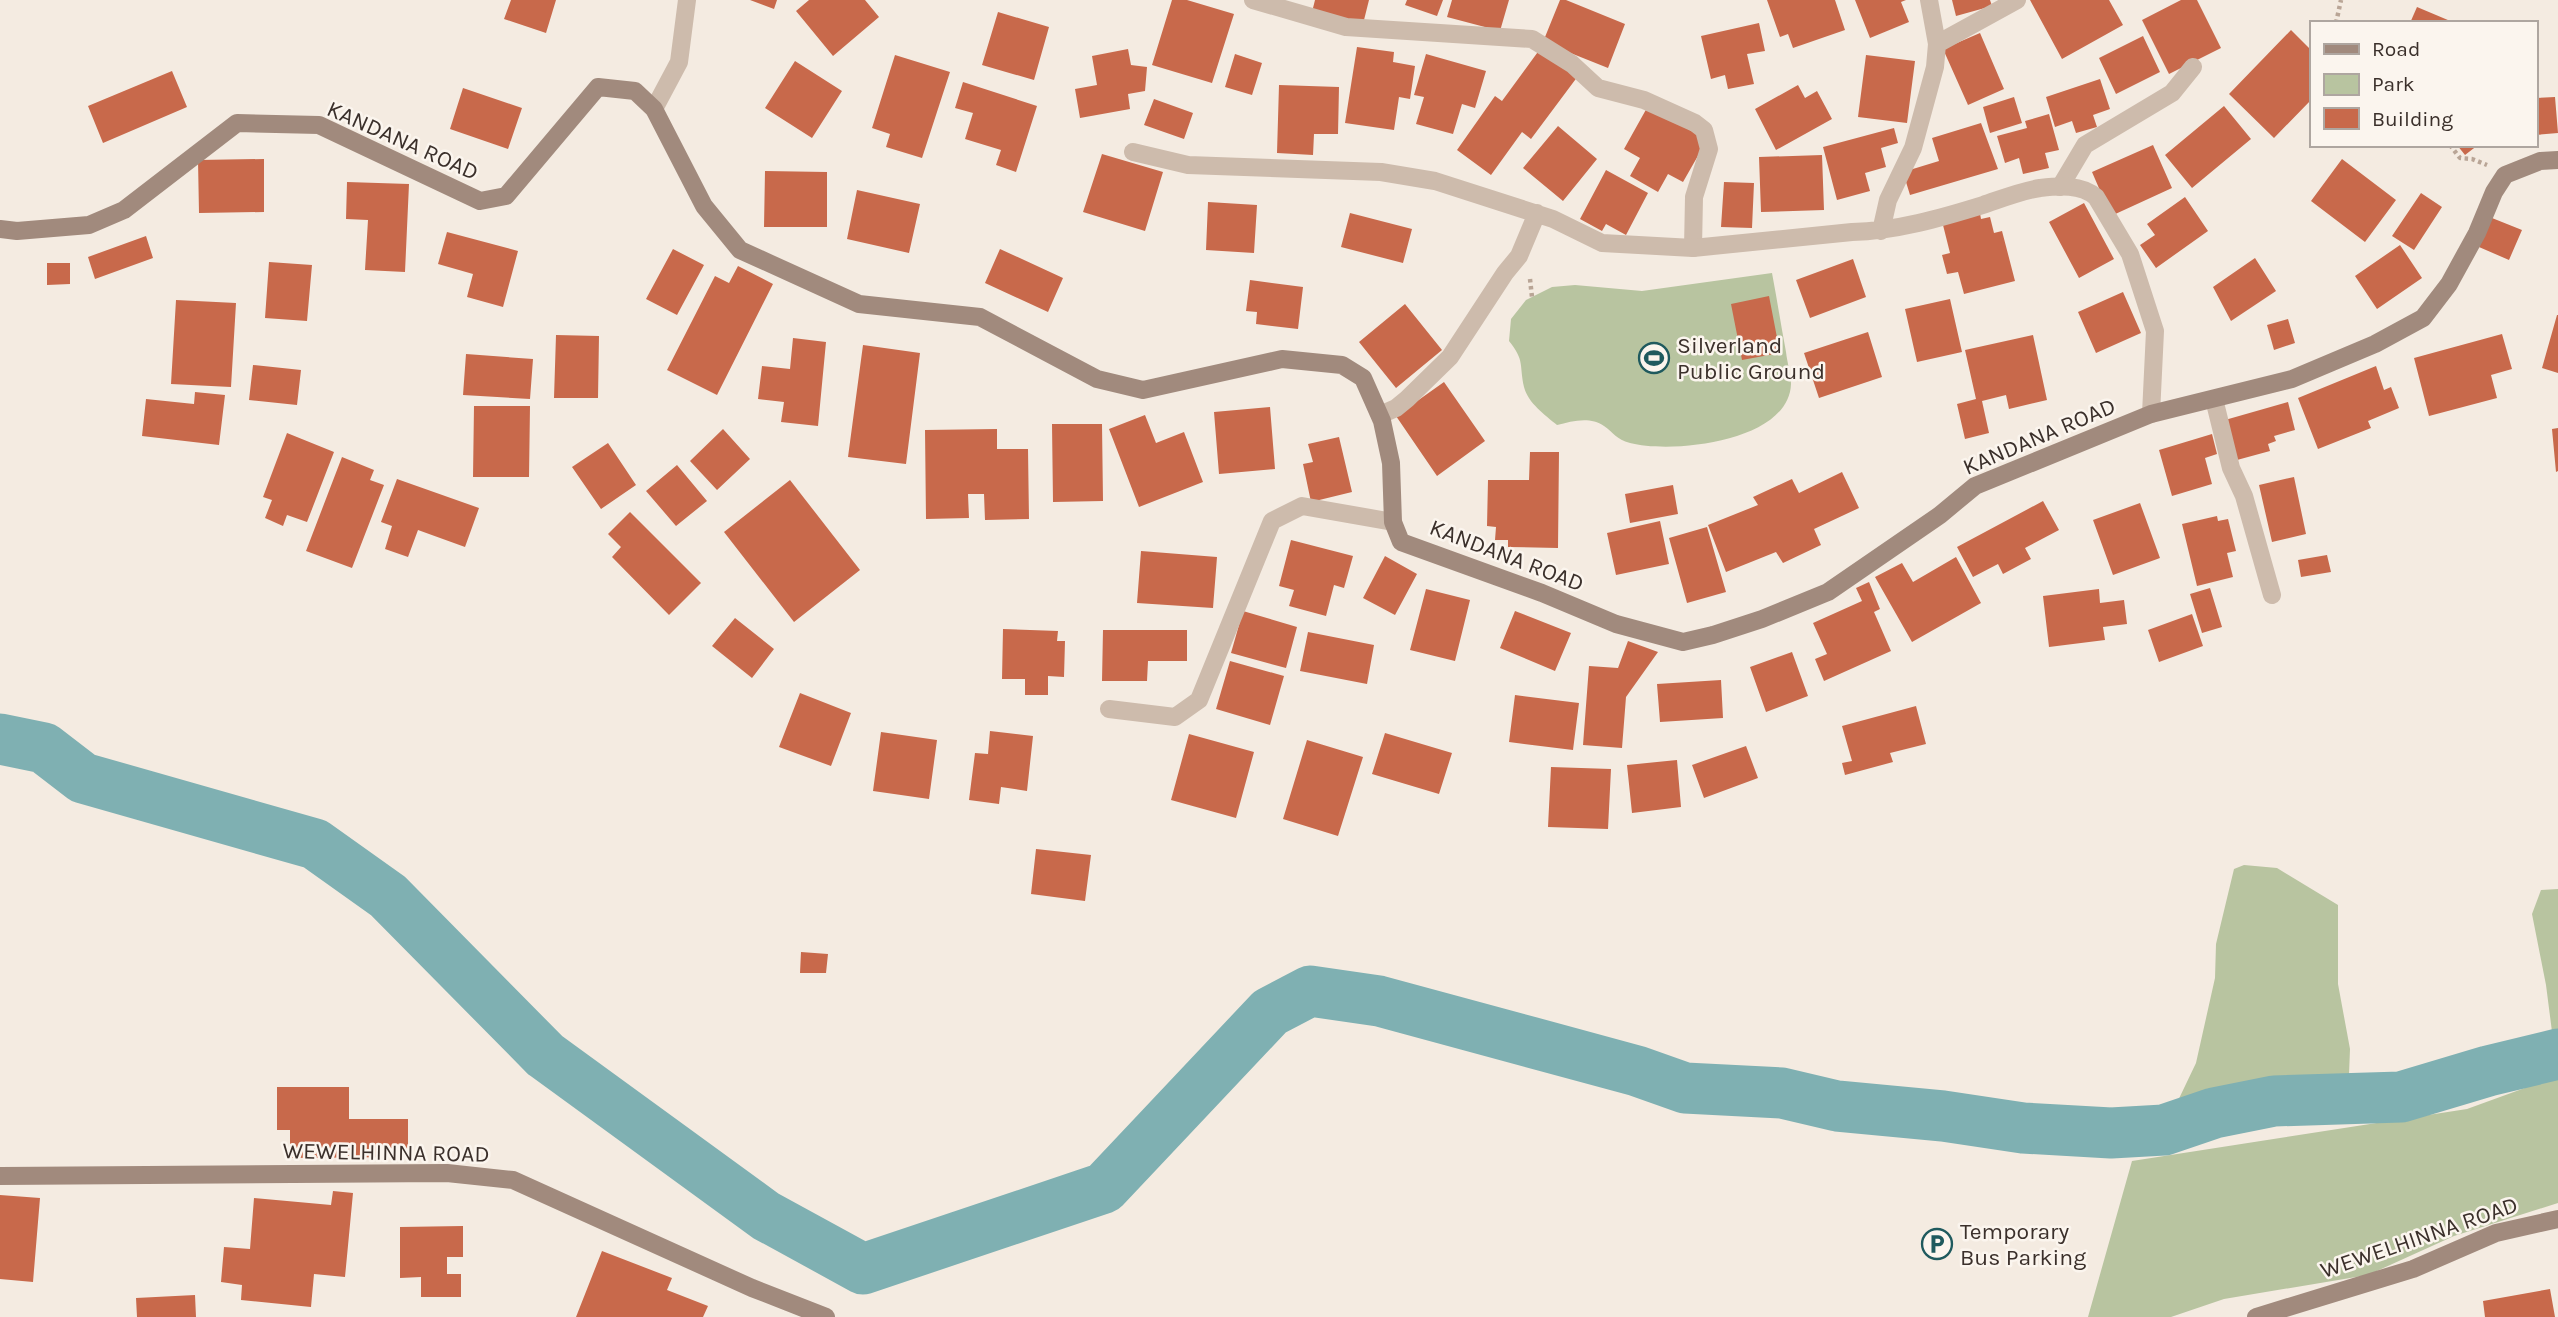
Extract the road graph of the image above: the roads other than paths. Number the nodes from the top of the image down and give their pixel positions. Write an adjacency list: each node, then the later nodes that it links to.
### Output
1 (687, 0): 7 (street)
2 (1253, 0): 14 (street)
3 (1929, 0): 5 (street)
4 (2017, 0): 5 (street)
5 (1937, 44): 13 (street)
6 (2193, 67): 10 (street)
7 (654, 109): 12 (street, KANDANA ROAD); 17 (street, KANDANA ROAD)
8 (1133, 152): 11 (street)
9 (2558, 160): 15 (street, KANDANA ROAD)
10 (2060, 187): 13 (street); 16 (street)
11 (1537, 213): 14 (street); 17 (street)
12 (0, 229)
13 (1881, 231): 14 (street)
14 (1693, 248)
15 (2214, 399): 16 (street, KANDANA ROAD); 19 (street)
16 (2151, 414): 18 (street, KANDANA ROAD)
17 (1380, 415): 18 (street, KANDANA ROAD)
18 (1393, 522): 20 (street)
19 (2272, 595)
20 (1110, 709)
21 (0, 1176): 23 (street, WEWELHINNA ROAD)
22 (2558, 1219): 24 (street, WEWELHINNA ROAD)
23 (826, 1317)
24 (2256, 1317)

